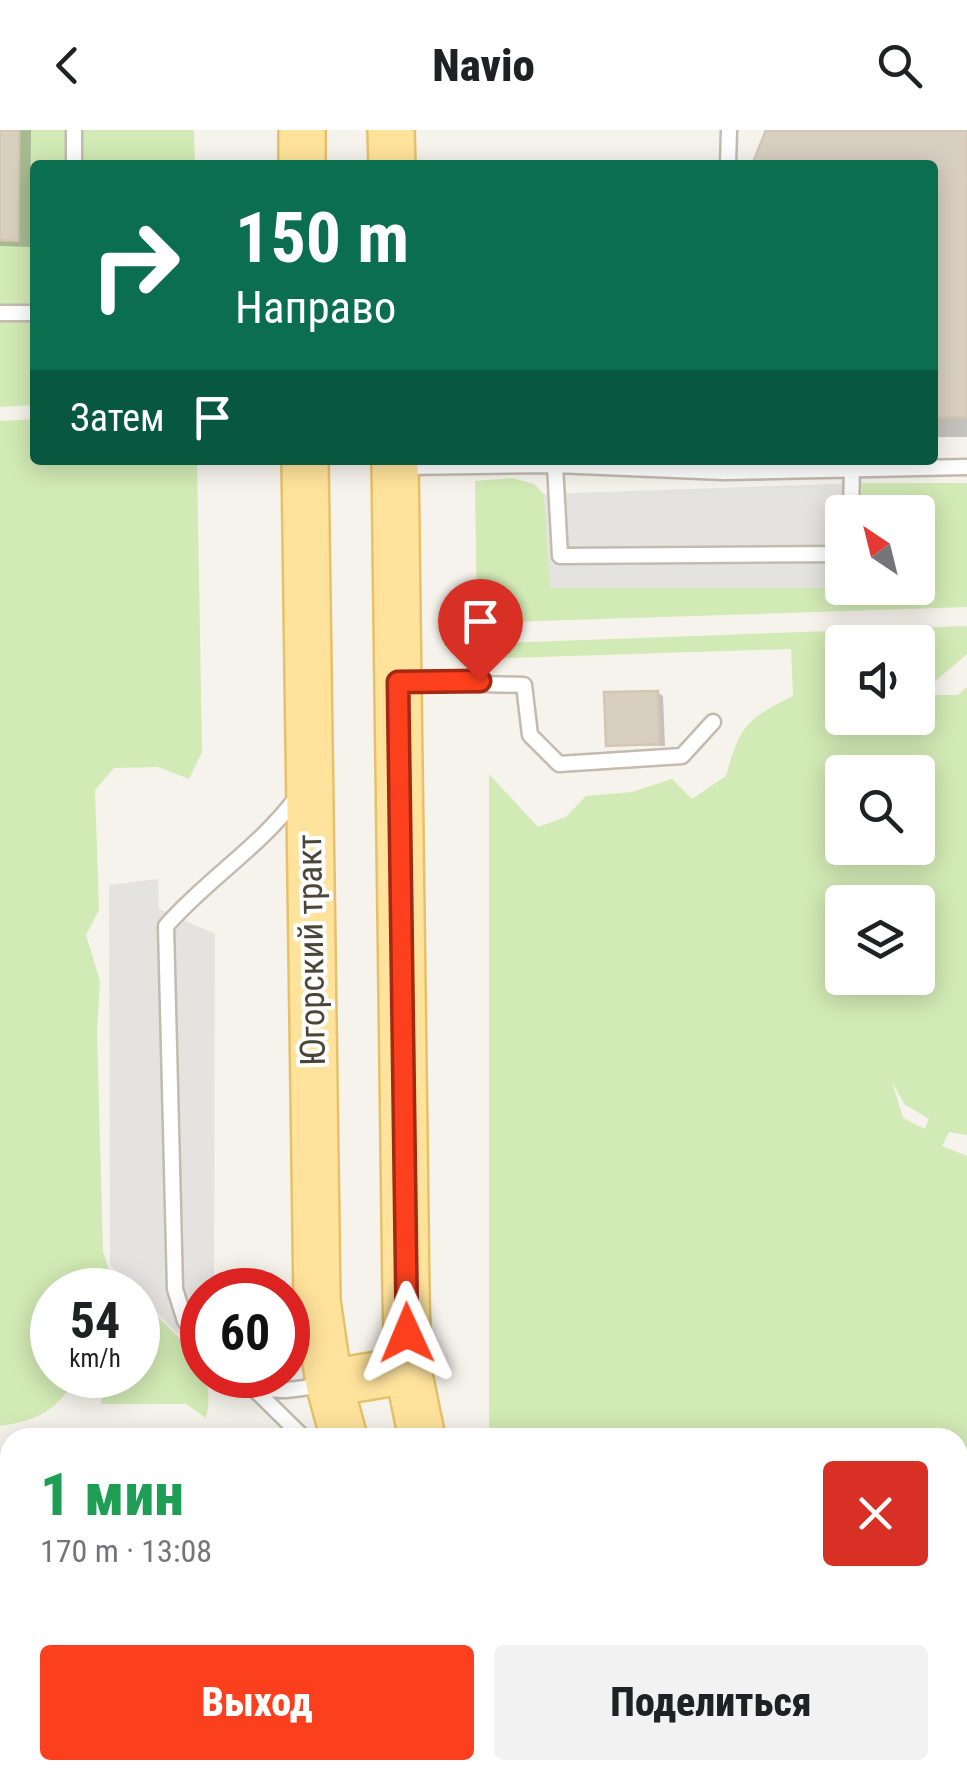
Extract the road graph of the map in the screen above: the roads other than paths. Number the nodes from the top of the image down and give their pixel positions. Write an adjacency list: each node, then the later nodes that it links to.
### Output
1 (74, 130): 5 (lane)
2 (302, 130): 6 (main road)
3 (391, 130): 7 (main road)
4 (729, 130): 8 (lane)
5 (74, 160)
6 (302, 160)
7 (392, 160)
8 (728, 160)
9 (0, 313): 10 (lane)
10 (30, 313)
11 (305, 465): 21 (main road, Югорский тракт)
12 (395, 465): 19 (main road)
13 (554, 465): 14 (lane); 18 (lane)
14 (724, 466): 16 (lane)
15 (967, 466): 16 (lane)
16 (852, 467): 17 (lane)
17 (851, 495)
18 (825, 554)
19 (398, 682): 20 (lane); 23 (main road)
20 (712, 722)
21 (310, 781): 22 (lane); 24 (main road, Югорский тракт)
22 (180, 1307)
23 (408, 1370): 24 (main road); 29 (main road)
24 (329, 1383): 25 (lane); 28 (main road, Югорский тракт)
25 (310, 1385)
26 (263, 1398): 27 (lane)
27 (294, 1428)
28 (341, 1428)
29 (420, 1428)

